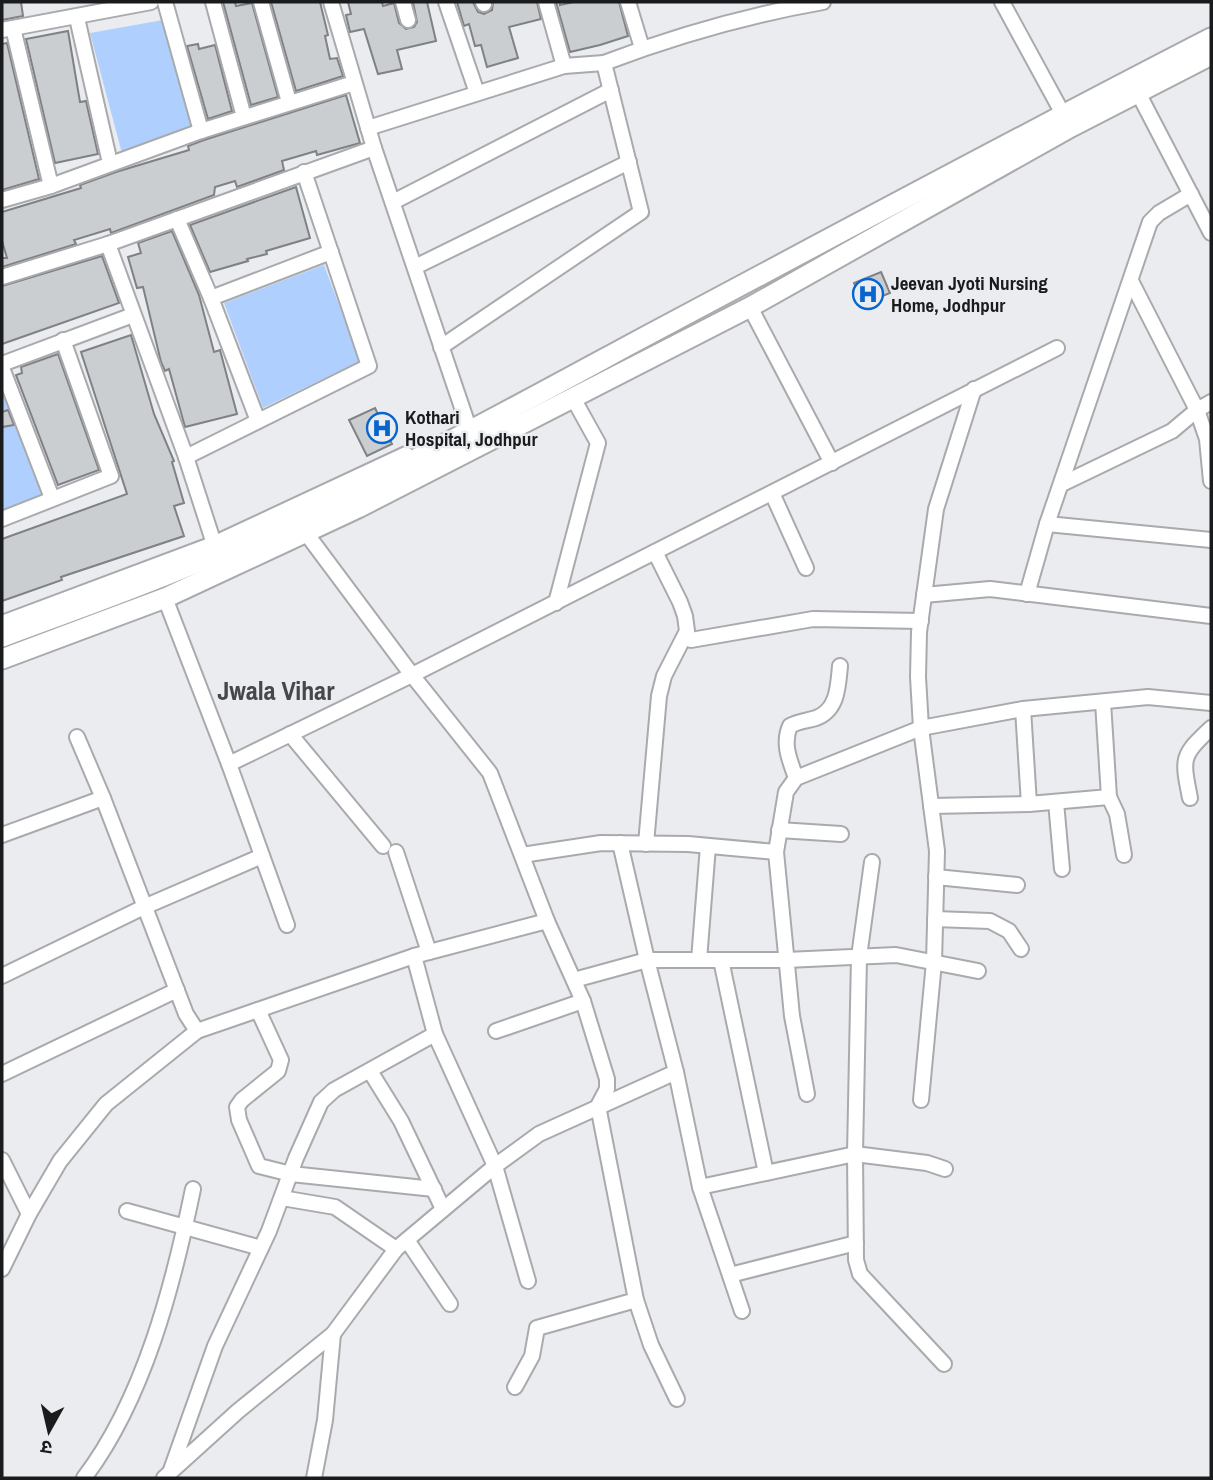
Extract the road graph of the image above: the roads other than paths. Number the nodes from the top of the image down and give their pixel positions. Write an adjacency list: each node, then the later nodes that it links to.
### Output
1 (151, 2): 13 (street)
2 (165, 2): 29 (street)
3 (213, 2): 27 (street)
4 (261, 2): 25 (street)
5 (331, 2): 21 (street)
6 (403, 2): 14 (street)
7 (446, 2): 24 (street)
8 (545, 2): 20 (street)
9 (628, 2): 17 (street)
10 (824, 2): 12 (street)
11 (1002, 2): 26 (street)
12 (777, 6): 17 (street)
13 (77, 18): 15 (street); 32 (street)
14 (408, 19)
15 (7, 29): 34 (street)
16 (1211, 38): 22 (main road)
17 (642, 48): 19 (street)
18 (1211, 55): 22 (main road)
19 (604, 63): 20 (street); 23 (street)
20 (564, 66): 24 (street)
21 (354, 83): 25 (street); 28 (street)
22 (1134, 86): 26 (main road); 35 (street); 46 (main road)
23 (611, 90): 31 (street); 37 (street)
24 (477, 93): 28 (street)
25 (289, 102): 27 (street)
26 (1063, 114): 57 (main road)
27 (244, 117): 29 (street)
28 (368, 128): 30 (street)
29 (201, 131): 32 (street)
30 (374, 148): 33 (street); 37 (street)
31 (629, 162): 42 (street); 49 (street)
32 (110, 163): 34 (street)
33 (304, 172): 38 (street); 41 (street)
34 (51, 186): 36 (street)
35 (1191, 194): 39 (street); 44 (street)
36 (2, 200)
37 (393, 202): 42 (street)
38 (177, 219): 40 (street); 45 (street)
39 (1211, 233)
40 (108, 244): 43 (street); 47 (street)
41 (331, 252): 45 (street); 56 (street)
42 (415, 267): 49 (street)
43 (2, 276)
44 (1131, 281): 55 (street); 61 (street)
45 (211, 298): 56 (street)
46 (750, 307): 53 (main road); 59 (street)
47 (133, 315): 48 (street); 58 (street)
48 (63, 341): 51 (street); 63 (street)
49 (441, 348): 57 (street)
50 (1057, 348): 52 (street)
51 (2, 366): 63 (street)
52 (974, 389): 59 (street); 72 (street)
53 (573, 398): 57 (main road); 74 (street)
54 (1211, 402): 55 (street)
55 (1197, 410): 60 (street); 61 (street)
56 (258, 421): 58 (street)
57 (471, 434): 66 (main road); 68 (street)
58 (186, 457): 68 (street)
59 (832, 463): 62 (street)
60 (1211, 481)
61 (1062, 484): 65 (street)
62 (772, 493): 69 (street); 70 (street)
63 (52, 498): 64 (street)
64 (2, 519)
65 (1046, 524): 67 (street); 71 (street)
66 (300, 525): 68 (main road); 73 (main road); 82 (street)
67 (1211, 540)
68 (215, 549): 77 (street); 79 (main road)
69 (656, 552): 74 (street); 78 (street)
70 (806, 568)
71 (1027, 594): 72 (street); 75 (street)
72 (924, 595): 76 (street)
73 (165, 598): 80 (main road); 90 (street)
74 (556, 603): 82 (street)
75 (1211, 616)
76 (921, 621): 78 (street); 86 (street)
77 (2, 623)
78 (689, 636): 102 (street)
79 (2, 637)
80 (2, 659)
81 (840, 666): 91 (street)
82 (412, 676): 88 (street); 105 (street)
83 (1103, 702): 84 (street); 85 (street); 92 (street)
84 (1211, 704)
85 (1023, 709): 86 (street); 96 (street)
86 (921, 728): 91 (street); 97 (street)
87 (1211, 728): 94 (street)
88 (290, 734): 90 (street); 117 (street)
89 (77, 737): 93 (street)
90 (229, 764): 107 (street)
91 (796, 778): 98 (street)
92 (1109, 797): 95 (street); 106 (street)
93 (103, 798): 100 (street); 112 (street)
94 (1190, 798)
95 (1056, 802): 96 (street); 109 (street)
96 (1029, 804): 97 (street)
97 (931, 806): 110 (street)
98 (779, 830): 99 (street); 104 (street)
99 (841, 834)
100 (2, 835)
101 (620, 843): 102 (street); 105 (street); 120 (street)
102 (646, 844): 103 (street)
103 (708, 846): 104 (street); 121 (street)
104 (776, 852): 123 (street)
105 (522, 855): 114 (street)
106 (1124, 855)
107 (262, 856): 112 (street); 115 (street)
108 (872, 862): 119 (street)
109 (1062, 869)
110 (936, 877): 111 (street); 113 (street)
111 (1017, 885)
112 (144, 907): 126 (street); 128 (street)
113 (935, 919): 116 (street); 124 (street)
114 (547, 921): 117 (street); 127 (street)
115 (287, 925)
116 (1021, 948)
117 (429, 952): 118 (street)
118 (414, 956): 130 (street); 133 (street)
119 (859, 957): 123 (street); 124 (street); 140 (street)
120 (647, 960): 121 (street); 127 (street); 135 (street)
121 (699, 960): 122 (street)
122 (721, 960): 123 (street); 144 (street)
123 (786, 960): 137 (street)
124 (934, 962): 125 (street); 138 (street)
125 (978, 971)
126 (2, 975)
127 (574, 980): 129 (street)
128 (177, 989): 131 (street); 136 (street)
129 (583, 1002): 132 (street); 139 (street)
130 (258, 1010): 131 (street); 145 (street)
131 (191, 1022): 150 (street)
132 (496, 1031)
133 (435, 1034): 134 (street); 142 (street)
134 (370, 1071): 145 (street); 148 (street)
135 (676, 1072): 139 (street); 146 (street)
136 (2, 1074)
137 (807, 1094)
138 (921, 1100)
139 (598, 1106): 142 (street); 160 (street)
140 (855, 1154): 143 (street); 144 (street); 155 (street)
141 (2, 1160): 150 (street)
142 (495, 1166): 151 (street); 159 (street)
143 (945, 1169)
144 (766, 1173): 146 (street)
145 (290, 1174): 148 (street); 149 (street)
146 (700, 1187): 158 (street)
147 (193, 1189): 153 (street)
148 (434, 1189): 151 (street)
149 (282, 1198): 154 (street); 156 (street)
150 (26, 1209): 157 (street)
151 (443, 1209): 154 (street)
152 (127, 1211): 153 (street)
153 (185, 1227): 156 (street); 168 (street)
154 (401, 1244): 161 (street); 163 (street)
155 (856, 1244): 158 (street); 164 (street)
156 (261, 1248): 167 (street)
157 (2, 1269)
158 (730, 1275): 162 (street)
159 (528, 1281)
160 (636, 1300): 165 (street); 166 (street)
161 (450, 1304)
162 (742, 1311)
163 (333, 1334): 167 (street); 169 (street)
164 (944, 1364)
165 (515, 1387)
166 (677, 1399)
167 (167, 1475)
168 (84, 1478)
169 (314, 1478)

